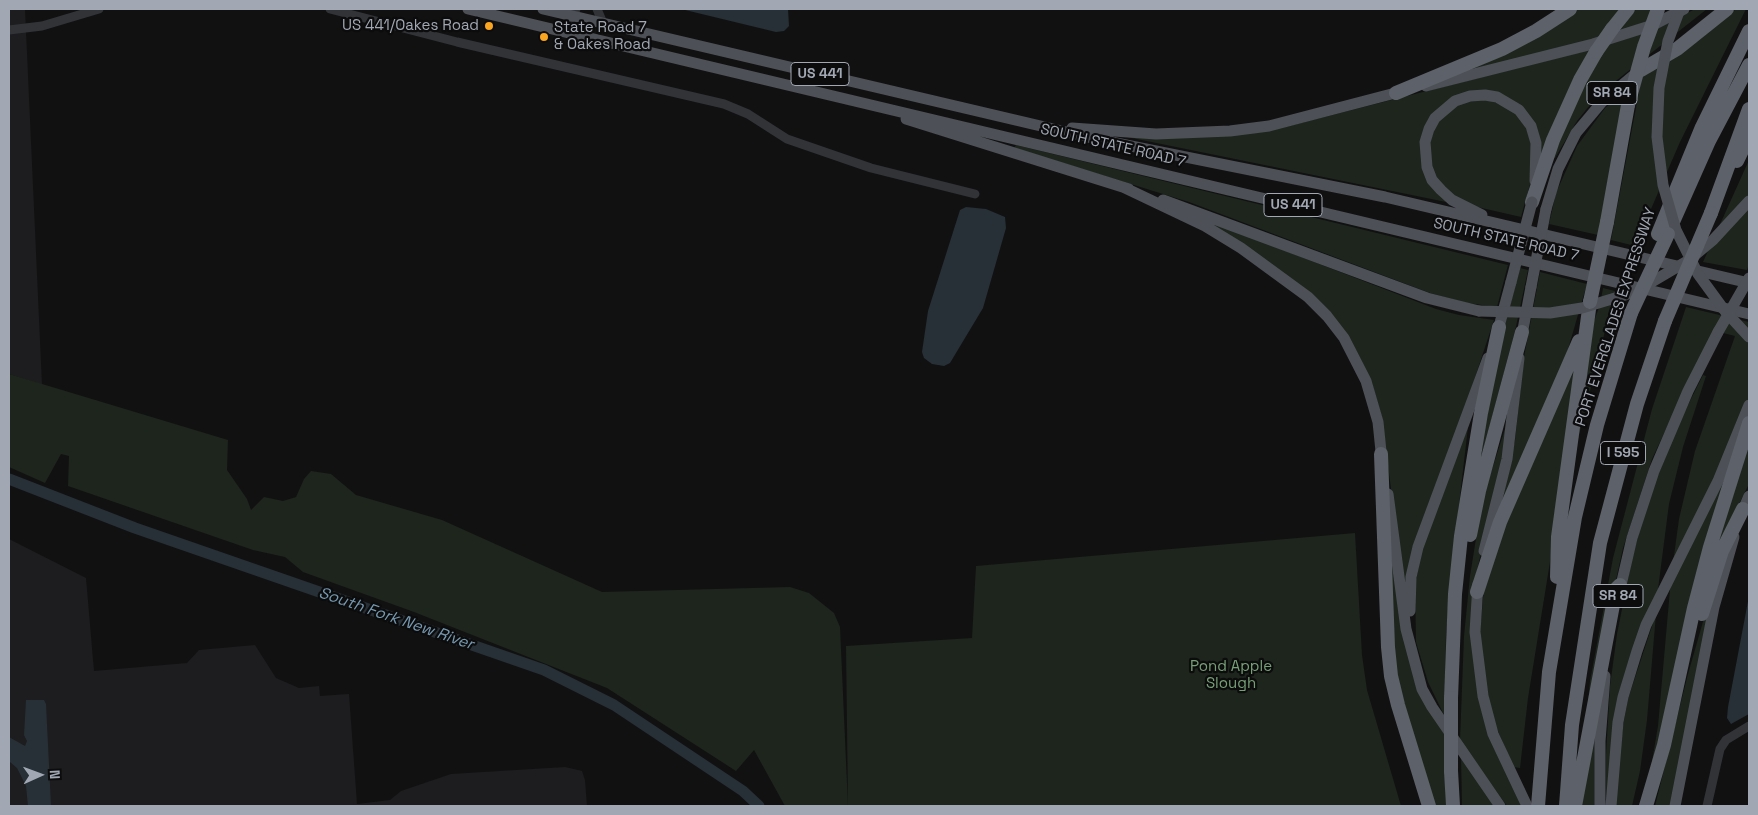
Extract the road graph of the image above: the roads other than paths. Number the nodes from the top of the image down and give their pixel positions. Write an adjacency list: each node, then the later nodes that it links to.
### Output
1 (99, 9): 15 (street)
2 (330, 9): 26 (street)
3 (468, 9): 17 (main road, SOUTH STATE ROAD 7 / US 441)
4 (543, 9): 13 (main road, SOUTH STATE ROAD 7 / US 441)
5 (597, 9): 14 (street)
6 (1570, 9): 20 (highway)
7 (1628, 9): 28 (highway, bridge)
8 (1658, 9): 34 (highway, bridge)
9 (1680, 9): 38 (main road, bridge)
10 (1684, 9): 20 (main road)
11 (1718, 9): 19 (main road, SR 84)
12 (1727, 9): 19 (highway)
13 (570, 12): 14 (main road, SOUTH STATE ROAD 7 / US 441); 17 (street)
14 (604, 23): 23 (main road, SOUTH STATE ROAD 7 / US 441)
15 (9, 30)
16 (1749, 31): 31 (highway, PORT EVERGLADES EXPRESSWAY / I 595)
17 (566, 32): 21 (main road, SOUTH STATE ROAD 7 / US 441)
18 (1749, 65): 31 (highway)
19 (1641, 70): 37 (main road, SR 84, bridge)
20 (1396, 93): 23 (main road)
21 (836, 95): 25 (main road); 35 (main road, SOUTH STATE ROAD 7 / US 441)
22 (1749, 109): 29 (highway)
23 (1036, 125): 30 (main road, SOUTH STATE ROAD 7 / US 441)
24 (1749, 136): 29 (highway, I 595)
25 (1123, 187): 27 (main road, bridge); 41 (main road)
26 (975, 194)
27 (1749, 201)
28 (1532, 202): 30 (main road); 36 (main road, bridge)
29 (1711, 213): 56 (highway, I 595, bridge)
30 (1500, 224): 33 (main road, SOUTH STATE ROAD 7 / US 441)
31 (1663, 234): 46 (highway, PORT EVERGLADES EXPRESSWAY / I 595, bridge)
32 (1749, 278): 44 (main road, SR 84, bridge)
33 (1749, 283)
34 (1590, 302): 45 (highway); 46 (highway)
35 (1749, 314)
36 (1499, 327): 47 (main road); 49 (highway)
37 (1522, 332): 45 (main road, SR 84); 49 (highway)
38 (1749, 337)
39 (1749, 405): 59 (main road)
40 (1749, 423): 48 (highway)
41 (1381, 454): 47 (main road); 51 (highway)
42 (1749, 496): 43 (main road)
43 (1743, 510): 48 (highway); 61 (main road)
44 (1620, 585): 57 (highway); 58 (main road, SR 84)
45 (1478, 592): 54 (main road, SR 84)
46 (1556, 621): 55 (highway, PORT EVERGLADES EXPRESSWAY / I 595)
47 (1411, 651): 53 (main road)
48 (1680, 681): 60 (highway)
49 (1451, 698): 52 (highway, bridge)
50 (1749, 726): 62 (street)
51 (1429, 806)
52 (1453, 806)
53 (1500, 806)
54 (1526, 806)
55 (1538, 806)
56 (1566, 806)
57 (1576, 806)
58 (1600, 806)
59 (1611, 806)
60 (1646, 806)
61 (1675, 806)
62 (1708, 806)

